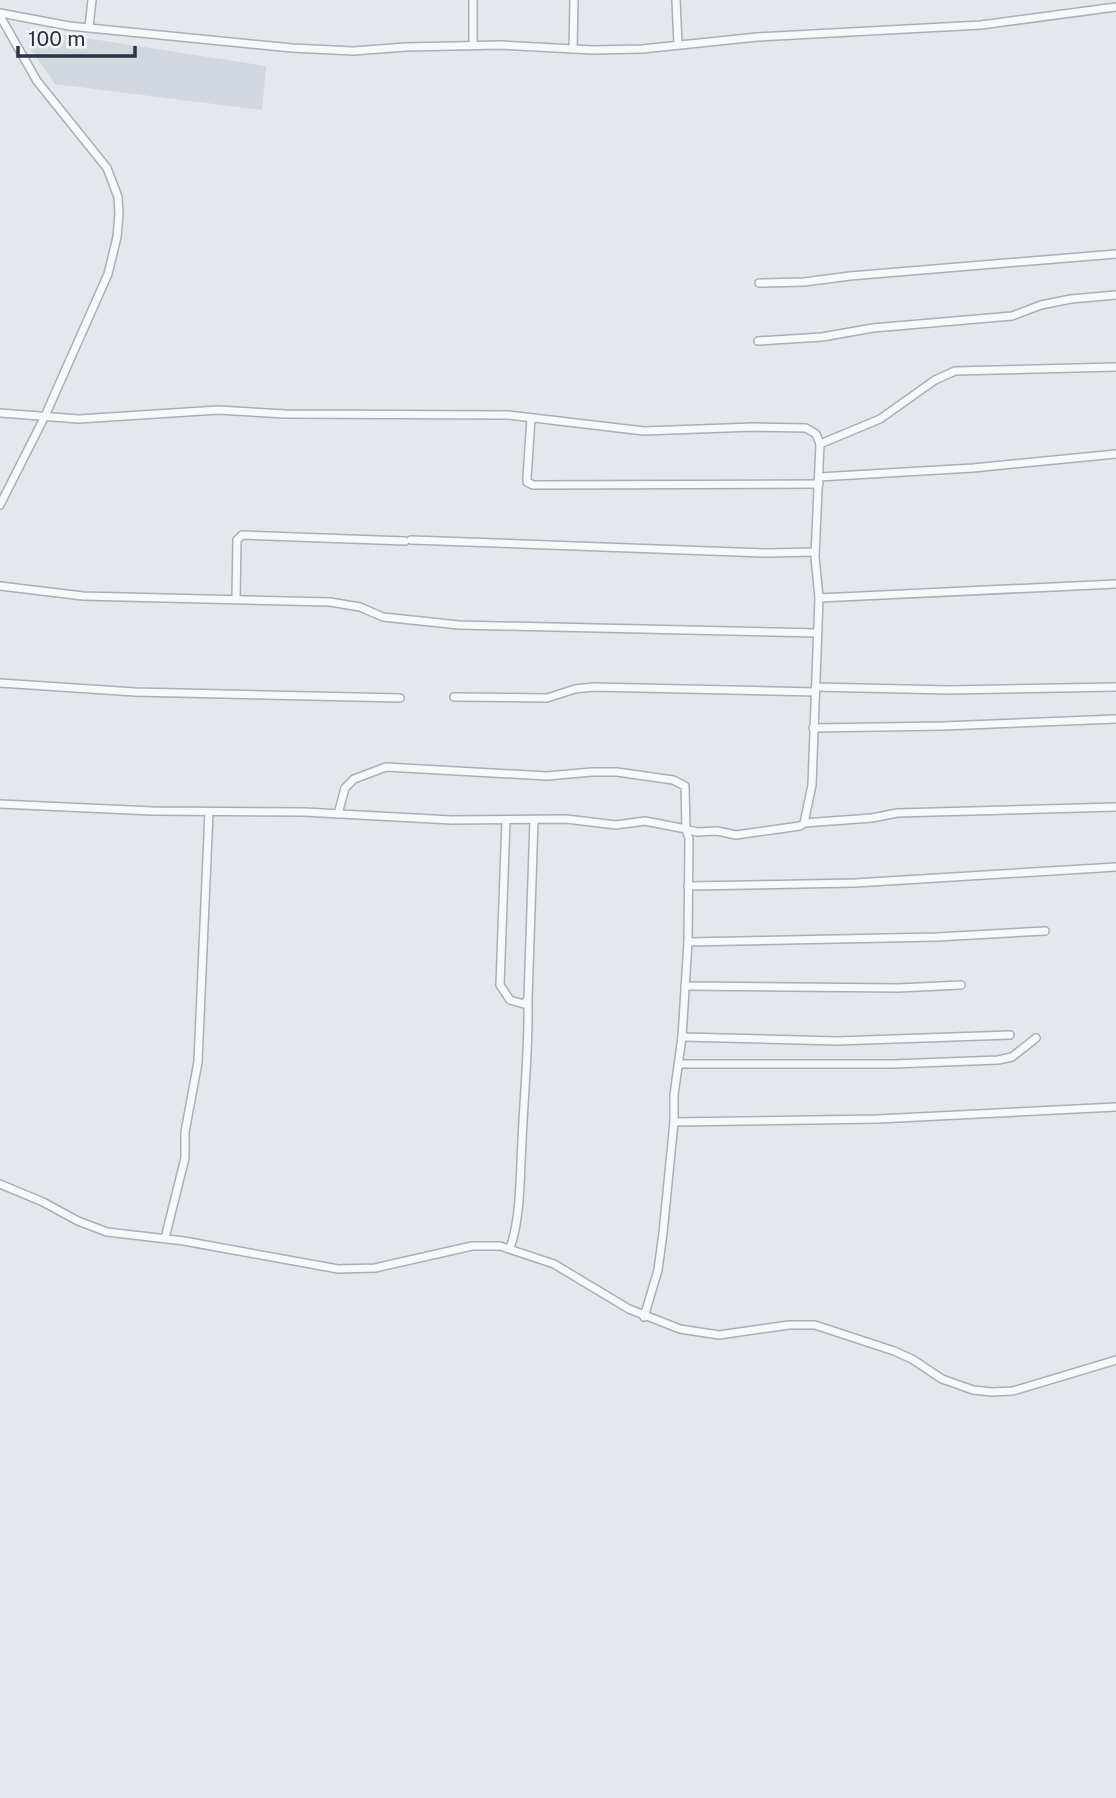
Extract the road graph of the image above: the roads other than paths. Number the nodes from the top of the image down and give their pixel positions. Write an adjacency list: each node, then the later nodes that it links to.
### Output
1 (92, 0): 7 (street)
2 (473, 0): 8 (street)
3 (574, 0): 10 (street)
4 (676, 0): 9 (street)
5 (1116, 7): 9 (street)
6 (0, 14): 7 (street); 17 (street)
7 (89, 27): 8 (street)
8 (473, 45): 10 (street)
9 (678, 45): 10 (street)
10 (573, 48)
11 (1116, 254): 12 (street)
12 (759, 283)
13 (1116, 295): 14 (street)
14 (758, 341)
15 (1116, 366): 19 (street)
16 (0, 412): 17 (street)
17 (45, 416): 18 (street); 22 (street)
18 (531, 418): 19 (street); 21 (street)
19 (820, 444): 21 (street)
20 (1116, 454): 21 (street)
21 (819, 480): 23 (street)
22 (0, 505)
23 (815, 552): 26 (street); 27 (street)
24 (1116, 584): 27 (street)
25 (0, 586): 26 (street)
26 (236, 598): 28 (street)
27 (819, 598): 28 (street)
28 (817, 634): 31 (street)
29 (0, 683): 33 (street)
30 (1116, 687): 31 (street)
31 (815, 689): 32 (street); 35 (street)
32 (454, 697)
33 (400, 698)
34 (1116, 719): 35 (street)
35 (813, 728): 42 (street)
36 (0, 804): 38 (street)
37 (1116, 807): 42 (street)
38 (209, 811): 39 (street); 58 (street)
39 (338, 814): 40 (street); 43 (street)
40 (506, 820): 41 (street); 50 (street)
41 (534, 820): 43 (street); 50 (street)
42 (804, 823): 43 (street)
43 (686, 829): 45 (street)
44 (1116, 867): 45 (street)
45 (688, 886): 47 (street)
46 (1045, 931): 47 (street)
47 (688, 942): 49 (street)
48 (961, 985): 49 (street)
49 (685, 986): 52 (street)
50 (528, 1001): 59 (street)
51 (1010, 1035): 52 (street)
52 (682, 1037): 54 (street)
53 (1036, 1038): 54 (street)
54 (680, 1064): 56 (street)
55 (1116, 1107): 56 (street)
56 (674, 1122): 60 (street)
57 (0, 1184): 58 (street)
58 (165, 1238): 59 (street)
59 (510, 1248): 60 (street)
60 (644, 1317): 61 (street)
61 (1116, 1360)

